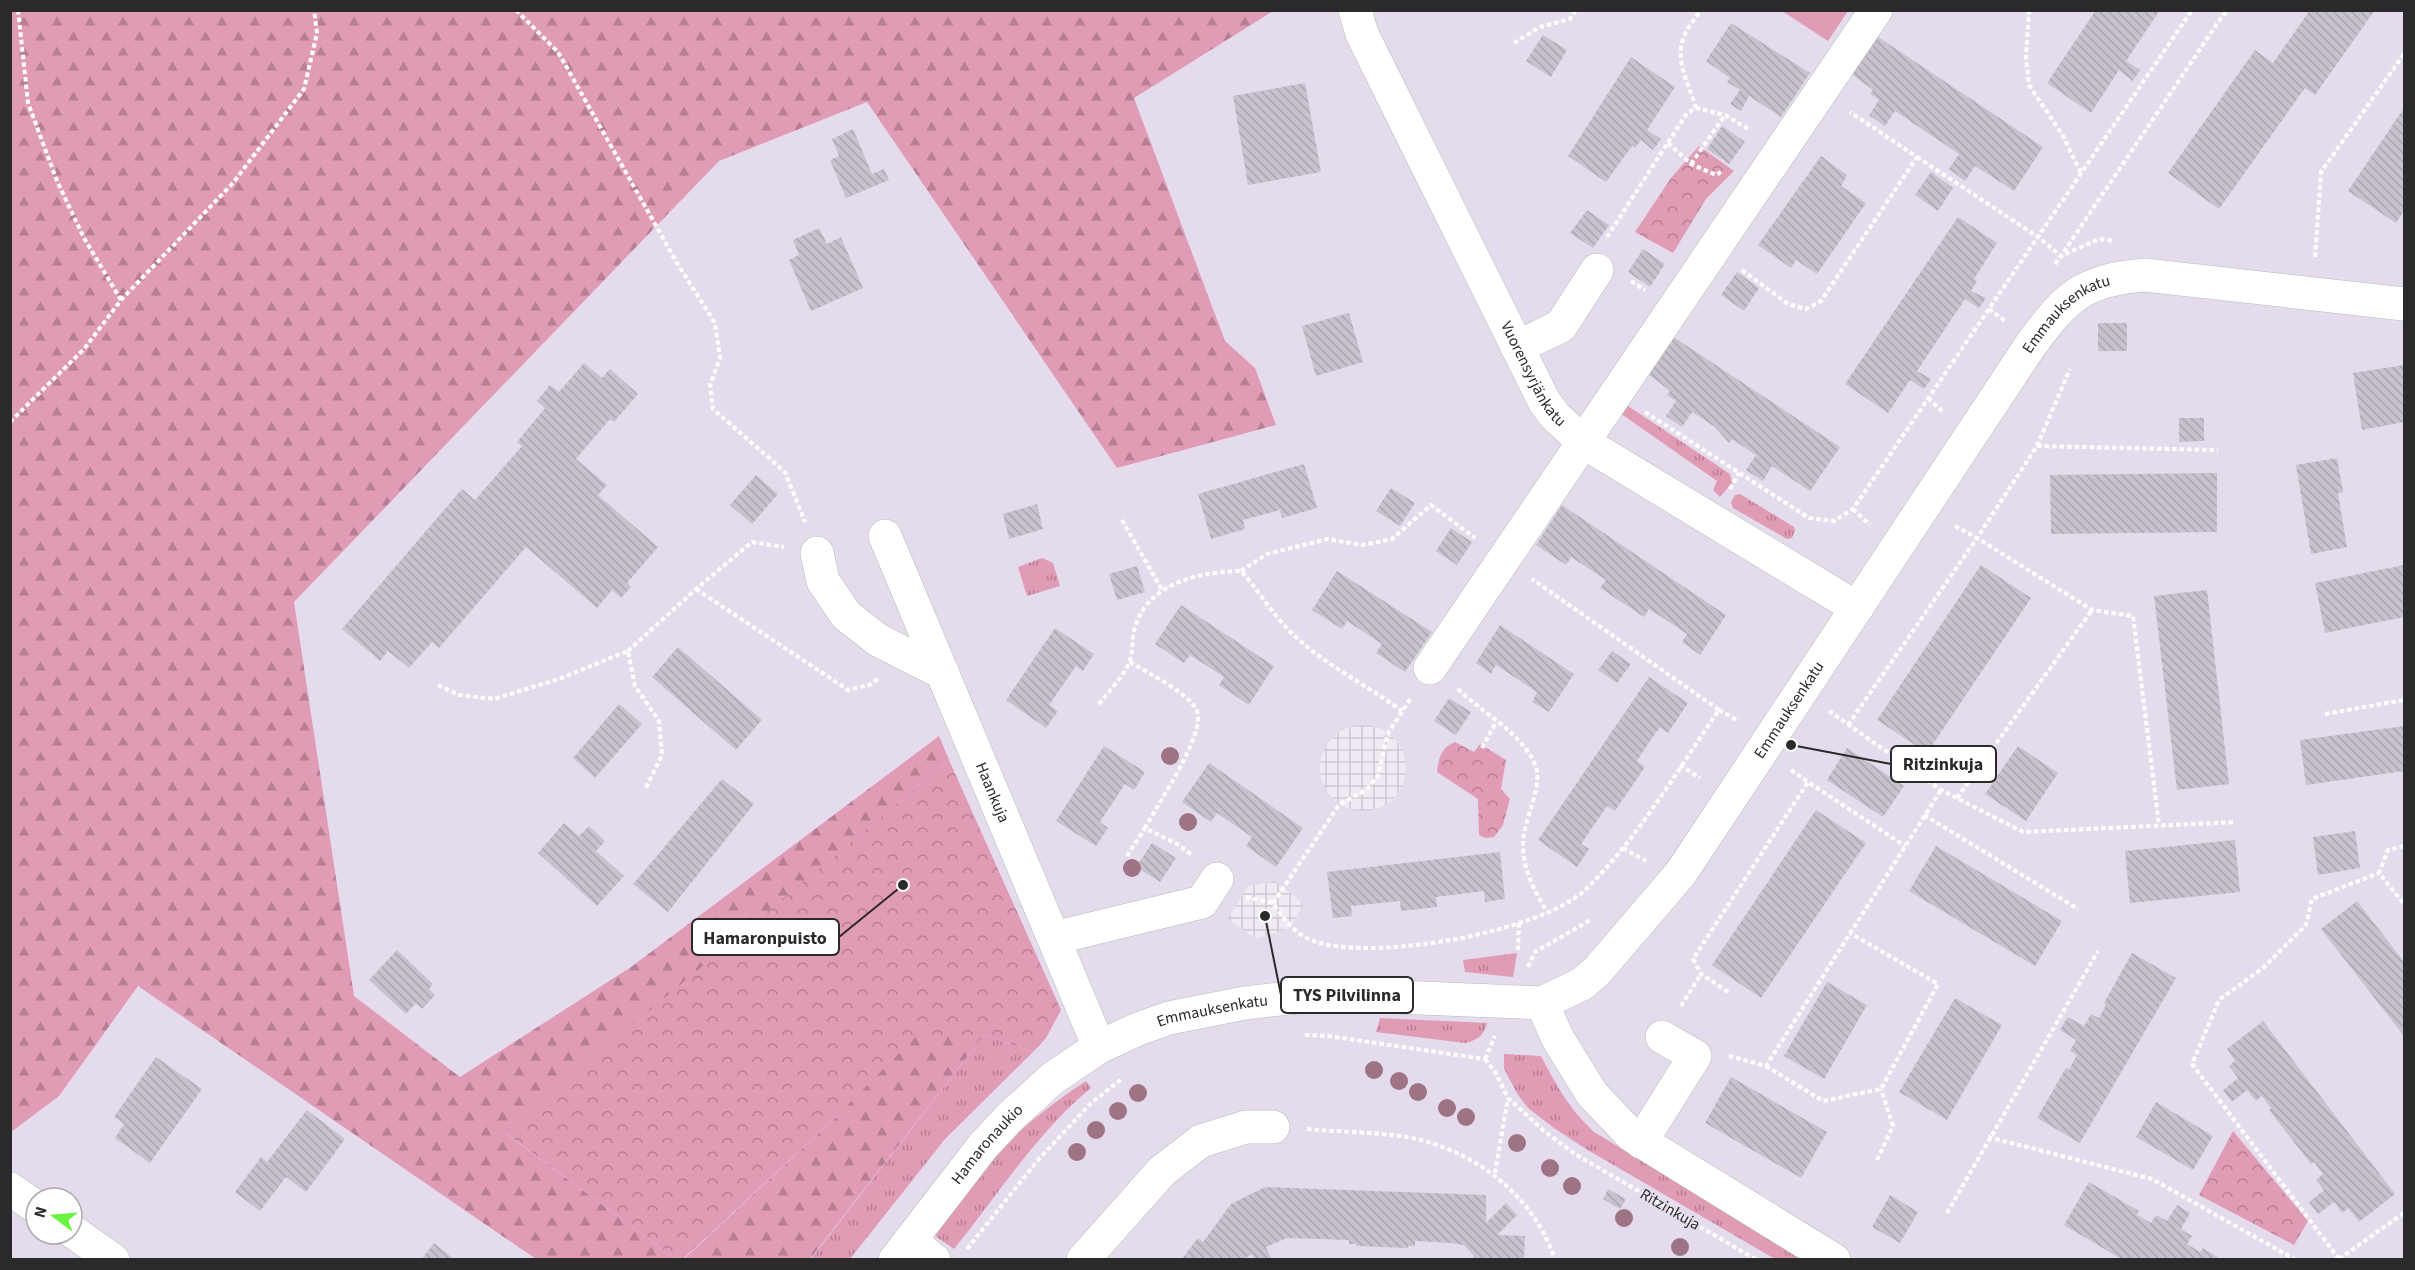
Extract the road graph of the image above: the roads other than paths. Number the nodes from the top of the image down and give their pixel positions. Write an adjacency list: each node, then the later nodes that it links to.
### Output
1 (1355, 10): 5 (street, Vuorensyrjänkatu)
2 (1876, 10): 6 (street)
3 (1600, 267): 5 (street)
4 (2404, 304): 9 (street, Emmauksenkatu)
5 (1517, 347): 6 (street, Vuorensyrjänkatu)
6 (1582, 442): 9 (street, Vuorensyrjänkatu); 10 (street)
7 (885, 536): 11 (street, Haankuja)
8 (817, 553): 11 (street)
9 (1857, 608): 14 (street, Emmauksenkatu)
10 (1430, 668)
11 (943, 673): 13 (street, Haankuja)
12 (1216, 879): 13 (street)
13 (1054, 938): 16 (street, Haankuja)
14 (1542, 1003): 16 (street, Emmauksenkatu); 18 (street)
15 (1662, 1037): 18 (street)
16 (1099, 1047): 22 (street, Hamaronaukio)
17 (1273, 1127): 24 (street)
18 (1641, 1142): 25 (street)
19 (10, 1189): 20 (street)
20 (24, 1199)
21 (84, 1239): 23 (street)
22 (913, 1254)
23 (113, 1260)
24 (1083, 1260)
25 (1834, 1260)

